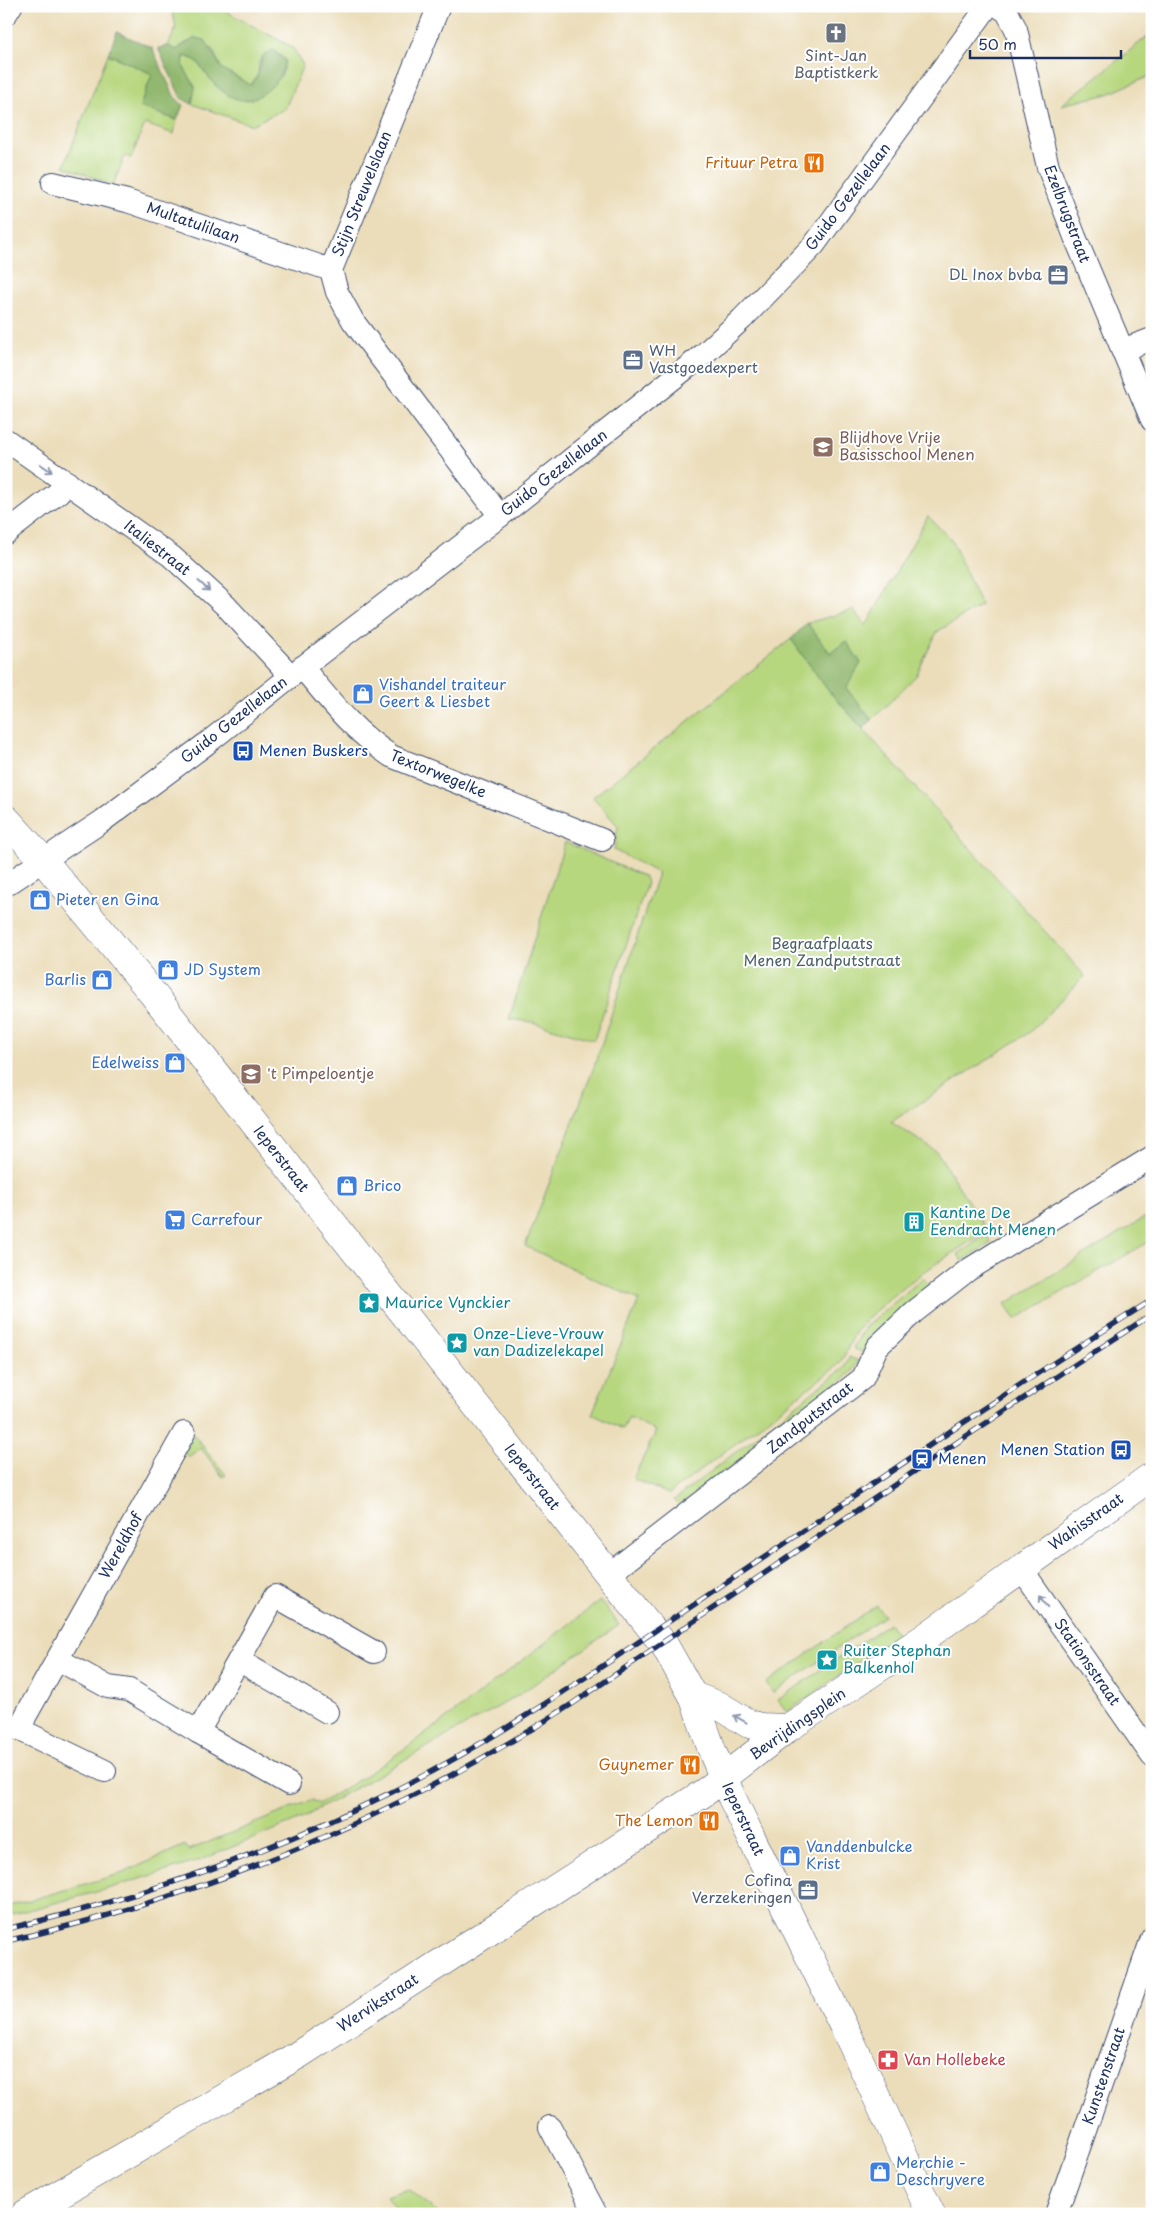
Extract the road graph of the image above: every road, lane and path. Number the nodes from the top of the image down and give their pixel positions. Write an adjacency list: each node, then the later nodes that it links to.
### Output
1 (11, 6): 4 (street)
2 (439, 6): 6 (street, Stijn Streuvelslaan)
3 (986, 8): 8 (street, Ezelbrugstraat); 12 (street, Guido Gezellelaan)
4 (6, 14)
5 (53, 183): 6 (street, Multatulilaan)
6 (331, 270): 12 (street, Stijn Streuvelslaan)
7 (1152, 339): 8 (street)
8 (1122, 350): 9 (street, Ezelbrugstraat)
9 (1152, 420)
10 (6, 440): 11 (street, Italiestraat, one-way to 11)
11 (66, 482): 13 (street); 14 (street, Italiestraat, one-way to 14)
12 (500, 516): 14 (street, Guido Gezellelaan)
13 (6, 532)
14 (297, 671): 16 (street, Textorwegelke); 17 (street, Guido Gezellelaan)
15 (6, 819): 17 (street, Ieperstraat)
16 (602, 840)
17 (43, 860): 18 (street, Guido Gezellelaan); 23 (street, Ieperstraat)
18 (6, 885)
19 (1152, 1157): 23 (street, Zandputstraat)
20 (184, 1433): 25 (street, Wereldhof)
21 (1152, 1476): 22 (street, Wahisstraat)
22 (1021, 1568): 30 (street, Bevrijdingsplein); 32 (street, Stationsstraat, one-way to 22)
23 (609, 1574): 27 (street, Ieperstraat)
24 (374, 1652): 26 (street)
25 (59, 1660): 29 (street, Wereldhof); 31 (street)
26 (240, 1661): 28 (street); 31 (street)
27 (693, 1696): 30 (street, one-way to 27); 34 (street, Ieperstraat)
28 (327, 1712)
29 (13, 1726): 33 (street)
30 (788, 1728): 34 (street, Bevrijdingsplein)
31 (198, 1732): 35 (street)
32 (1152, 1756)
33 (105, 1771)
34 (724, 1779): 38 (street, Wervikstraat); 40 (street, Ieperstraat)
35 (289, 1784)
36 (1152, 1938): 41 (street, Kunstenstraat)
37 (550, 2127): 39 (street)
38 (25, 2214)
39 (596, 2214)
40 (931, 2214)
41 (1056, 2214)

